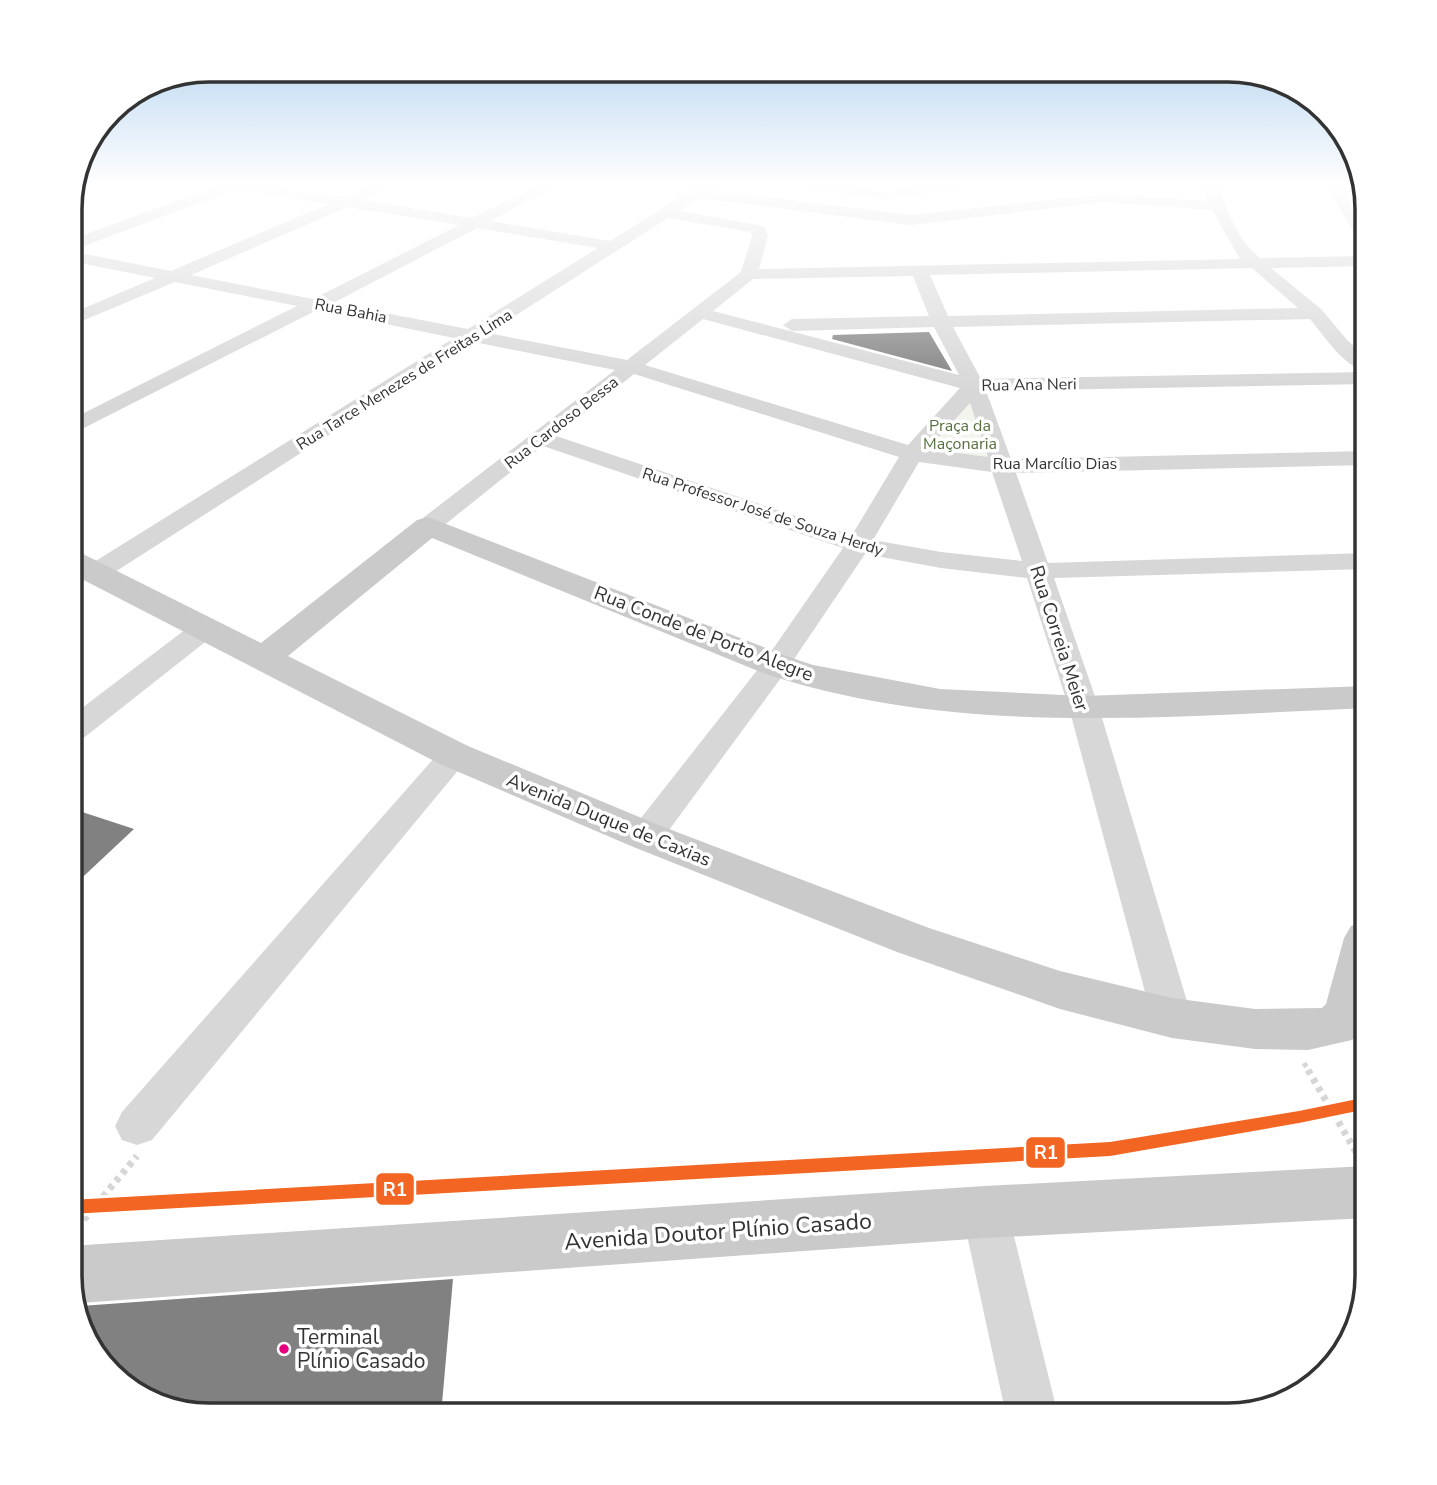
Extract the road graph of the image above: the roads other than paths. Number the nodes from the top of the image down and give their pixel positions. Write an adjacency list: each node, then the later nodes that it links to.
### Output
1 (225, 253): 11 (street)
2 (414, 253): 12 (street)
3 (602, 253): 19 (street, Rua Tarce Menezes de Freitas Lima)
4 (755, 253): 10 (street)
5 (1244, 253): 8 (street)
6 (83, 259): 11 (street, Rua Bahia)
7 (1355, 261): 8 (street)
8 (1256, 263): 9 (street); 14 (street)
9 (919, 270): 10 (street); 16 (street, Rua Correia Meier)
10 (749, 274): 13 (street, Rua Cardoso Bessa)
11 (172, 276): 12 (street, Rua Bahia); 15 (street)
12 (316, 304): 19 (street, Rua Bahia); 25 (street)
13 (700, 313): 18 (street, Rua Ana Neri); 22 (street, Rua Cardoso Bessa)
14 (1315, 313): 16 (street); 21 (street)
15 (83, 315)
16 (941, 322): 17 (street); 24 (street, Rua Correia Meier)
17 (825, 325): 18 (street); 20 (street)
18 (752, 326): 20 (street, Rua Ana Neri)
19 (474, 335): 22 (street, Rua Bahia); 33 (street, Rua Tarce Menezes de Freitas Lima)
20 (826, 345): 24 (street, Rua Ana Neri)
21 (1355, 356)
22 (631, 367): 26 (street, Rua Cardoso Bessa); 27 (street, Rua Marcílio Dias)
23 (1355, 378): 24 (street, Rua Ana Neri)
24 (974, 385): 27 (street); 29 (street, Rua Correia Meier)
25 (83, 422)
26 (540, 438): 30 (street, Rua Cardoso Bessa); 31 (street, Rua Professor José de Souza Herdy)
27 (912, 454): 29 (street, Rua Marcílio Dias); 31 (street)
28 (1355, 458): 29 (street, Rua Marcílio Dias)
29 (1001, 466): 34 (street, Rua Correia Meier)
30 (428, 526): 36 (main road, Rua Cardoso Bessa); 37 (main road, Rua Conde de Porto Alegre)
31 (858, 545): 34 (street, Rua Professor José de Souza Herdy); 37 (street)
32 (1355, 561): 34 (street, Rua Professor José de Souza Herdy)
33 (83, 567): 35 (main road, Avenida Duque de Caxias)
34 (1038, 571): 39 (street, Rua Correia Meier)
35 (204, 629): 36 (main road, Avenida Duque de Caxias); 40 (street)
36 (264, 658): 41 (main road, Avenida Duque de Caxias)
37 (776, 664): 39 (main road, Rua Conde de Porto Alegre); 42 (street)
38 (1355, 697): 39 (main road, Rua Conde de Porto Alegre)
39 (1084, 708): 44 (street, Rua Correia Meier)
40 (83, 723)
41 (454, 755): 42 (main road, Avenida Duque de Caxias); 45 (street)
42 (646, 836): 44 (main road, Avenida Duque de Caxias)
43 (1355, 989): 44 (main road, Avenida Duque de Caxias)
44 (1172, 1018)
45 (136, 1126)
46 (1355, 1173): 47 (main road, Avenida Doutor Plínio Casado)
47 (985, 1212): 48 (main road, Avenida Doutor Plínio Casado); 49 (street)
48 (82, 1274)
49 (1029, 1403)

